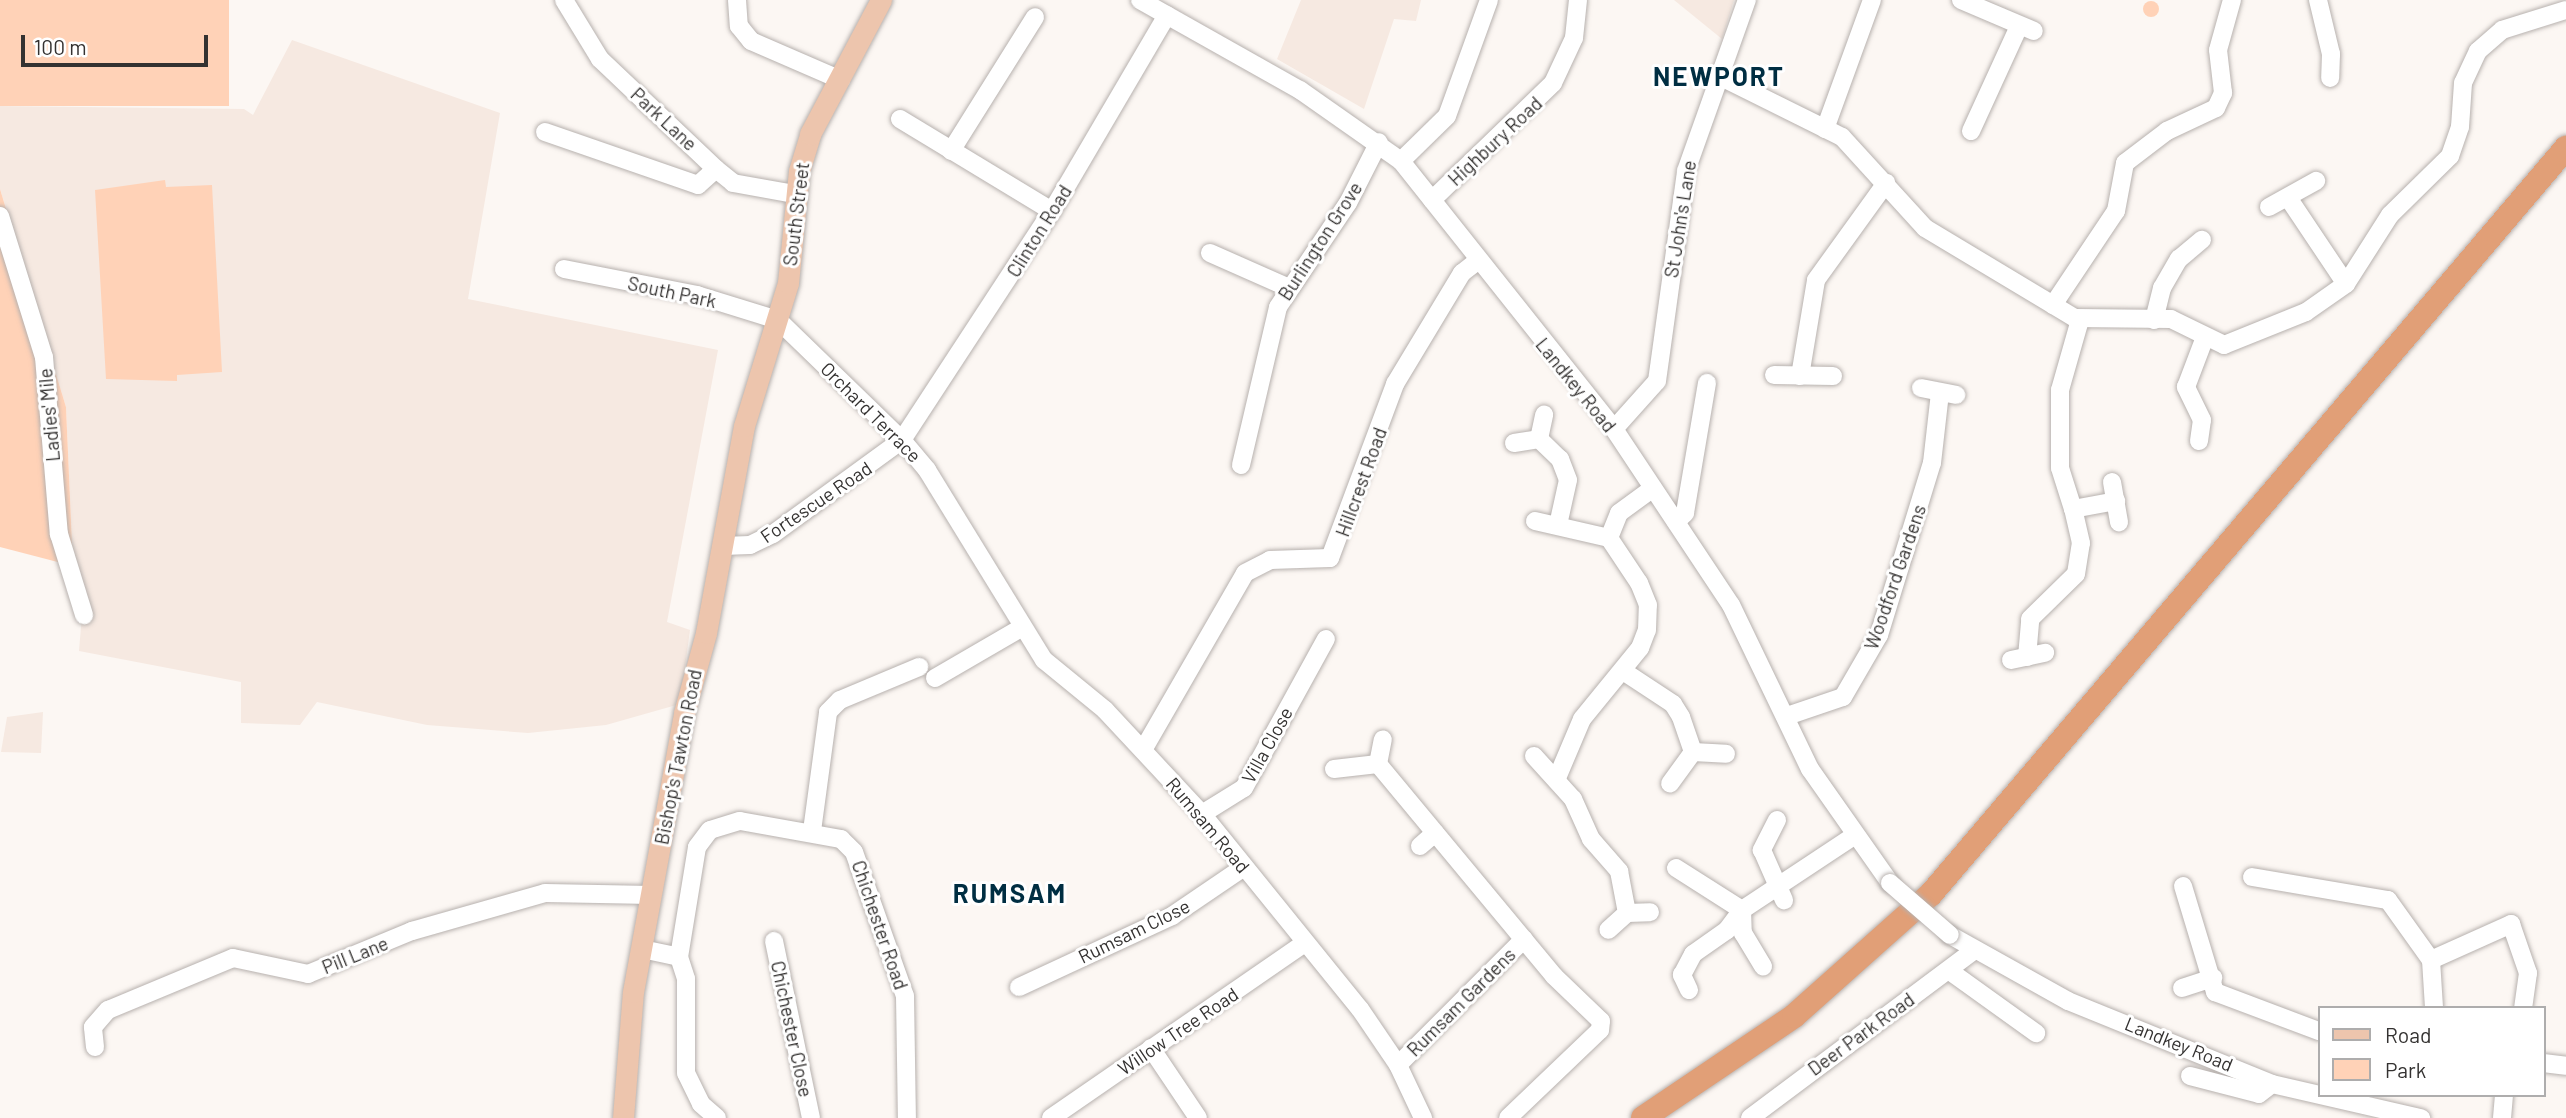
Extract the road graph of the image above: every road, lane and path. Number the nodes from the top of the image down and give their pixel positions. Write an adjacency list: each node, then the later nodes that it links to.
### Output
1 (565, 0): 26 (street, Park Lane)
2 (737, 0): 17 (street)
3 (881, 0): 17 (main road, South Street)
4 (1140, 0): 13 (street, Landkey Road)
5 (1489, 0): 25 (street)
6 (1578, 0): 31 (street, Highbury Road)
7 (1747, 0): 15 (street, St John's Lane)
8 (1872, 0): 19 (street)
9 (1961, 0): 20 (street)
10 (2232, 0): 41 (street)
11 (2318, 0): 16 (street)
12 (2566, 10): 39 (street)
13 (1167, 15): 22 (street, Landkey Road); 33 (street, Clinton Road)
14 (1035, 17): 24 (street)
15 (1719, 76): 19 (street); 52 (street, St John's Lane)
16 (2330, 78)
17 (841, 80): 29 (main road, South Street)
18 (900, 120): 24 (street)
19 (1825, 129): 28 (street)
20 (1971, 131)
21 (545, 132): 26 (street)
22 (1379, 142): 25 (street, Landkey Road); 40 (street, Burlington Grove)
23 (2566, 148): 139 (highway)
24 (951, 151): 33 (street)
25 (1401, 161): 31 (street, Landkey Road)
26 (716, 169): 29 (street, Park Lane)
27 (2316, 181): 30 (street)
28 (1886, 183): 41 (street); 47 (street)
29 (795, 194): 42 (main road, South Street)
30 (2289, 199): 32 (street); 39 (street)
31 (1432, 200): 37 (street, Landkey Road)
32 (2269, 207)
33 (1052, 211): 54 (street, Clinton Road)
34 (0, 216): 69 (street, Ladies' Mile)
35 (2202, 240): 44 (street)
36 (1210, 253): 40 (street)
37 (1476, 262): 52 (street, Landkey Road); 78 (street, Hillcrest Road)
38 (564, 270): 42 (street, South Park)
39 (2346, 284): 45 (street)
40 (1287, 286): 57 (street, Burlington Grove)
41 (2057, 307): 43 (street)
42 (778, 320): 54 (street, Orchard Terrace); 67 (main road, Bishop's Tawton Road)
43 (2080, 320): 44 (street); 61 (street)
44 (2154, 320): 45 (street)
45 (2205, 337): 55 (street)
46 (1774, 375): 47 (street)
47 (1800, 376): 48 (street)
48 (1832, 376)
49 (1707, 383): 63 (street)
50 (1921, 388): 76 (street, Woodford Gardens)
51 (1544, 415): 53 (street)
52 (1614, 429): 59 (street, Landkey Road)
53 (1539, 439): 56 (street); 65 (street)
54 (902, 440): 67 (street, Fortescue Road); 68 (street, Orchard Terrace)
55 (2199, 441)
56 (1514, 443)
57 (1241, 465)
58 (2112, 482): 60 (street)
59 (1653, 488): 63 (street, Landkey Road); 66 (street)
60 (2116, 501): 61 (street); 64 (street)
61 (2073, 509): 72 (street)
62 (1535, 521): 65 (street)
63 (1676, 522): 76 (street, Landkey Road)
64 (2119, 522)
65 (1558, 525): 66 (street)
66 (1609, 538): 74 (street)
67 (723, 546): 97 (main road, Bishop's Tawton Road)
68 (976, 548): 70 (street, Rumsam Road)
69 (84, 615)
70 (1021, 628): 75 (street); 78 (street, Rumsam Road)
71 (1326, 639): 86 (street, Villa Close)
72 (2027, 657)
73 (919, 667): 88 (street)
74 (1623, 671): 79 (street); 84 (street)
75 (935, 678)
76 (1787, 716): 90 (street, Landkey Road)
77 (1383, 739): 82 (street)
78 (1143, 750): 86 (street, Rumsam Road)
79 (1693, 752): 80 (street); 85 (street)
80 (1726, 754)
81 (1534, 756): 84 (street)
82 (1378, 764): 83 (street); 89 (street, Rumsam Gardens)
83 (1334, 769)
84 (1557, 778): 100 (street)
85 (1671, 784)
86 (1202, 814): 92 (street, Rumsam Road)
87 (1777, 820): 96 (street)
88 (812, 831): 107 (street, Chichester Road); 133 (street, Chichester Road)
89 (1435, 833): 91 (street); 102 (street, Rumsam Gardens)
90 (1854, 836): 96 (street); 106 (street, Landkey Road, bridge)
91 (1420, 846)
92 (1244, 867): 104 (street, Rumsam Road); 112 (street, Rumsam Close)
93 (1676, 868): 98 (street)
94 (2249, 877): 108 (street)
95 (2187, 882): 111 (street)
96 (1780, 893): 98 (street)
97 (652, 895): 105 (main road, Bishop's Tawton Road); 119 (street, Pill Lane)
98 (1742, 910): 109 (street); 114 (street)
99 (1650, 912): 100 (street)
100 (1627, 913): 101 (street)
101 (1608, 930)
102 (1524, 939): 122 (street, Rumsam Gardens); 138 (street, Rumsam Gardens)
103 (774, 941): 131 (street, Chichester Close)
104 (1305, 943): 120 (street, Willow Tree Road); 122 (street, Rumsam Road)
105 (642, 949): 107 (street); 129 (main road, Bishop's Tawton Road)
106 (1972, 952): 110 (street, Deer Park Road); 125 (street, Landkey Road)
107 (679, 957): 130 (street, Chichester Road)
108 (2431, 960): 115 (street); 116 (street)
109 (1763, 967)
110 (1951, 972): 118 (street); 140 (street, Deer Park Road)
111 (2213, 978): 113 (street); 117 (street)
112 (1019, 987)
113 (2182, 988)
114 (1689, 990)
115 (2434, 1006)
116 (2523, 1006)
117 (2318, 1031)
118 (2038, 1034)
119 (94, 1047)
120 (1151, 1048): 135 (street, Willow Tree Road); 136 (street)
121 (2545, 1063): 123 (street)
122 (1398, 1065): 137 (street, Rumsam Road)
123 (2566, 1066)
124 (2190, 1076): 125 (street)
125 (2272, 1084): 126 (street, Landkey Road)
126 (2318, 1094)
127 (2329, 1097): 141 (street, Landkey Road)
128 (2504, 1097): 142 (street)
129 (623, 1118)
130 (717, 1118)
131 (811, 1118)
132 (901, 1118): 133 (street)
133 (907, 1118): 134 (street)
134 (913, 1118)
135 (1051, 1118)
136 (1198, 1118)
137 (1423, 1118)
138 (1508, 1118)
139 (1643, 1118)
140 (1750, 1118)
141 (2421, 1118)
142 (2502, 1118)

